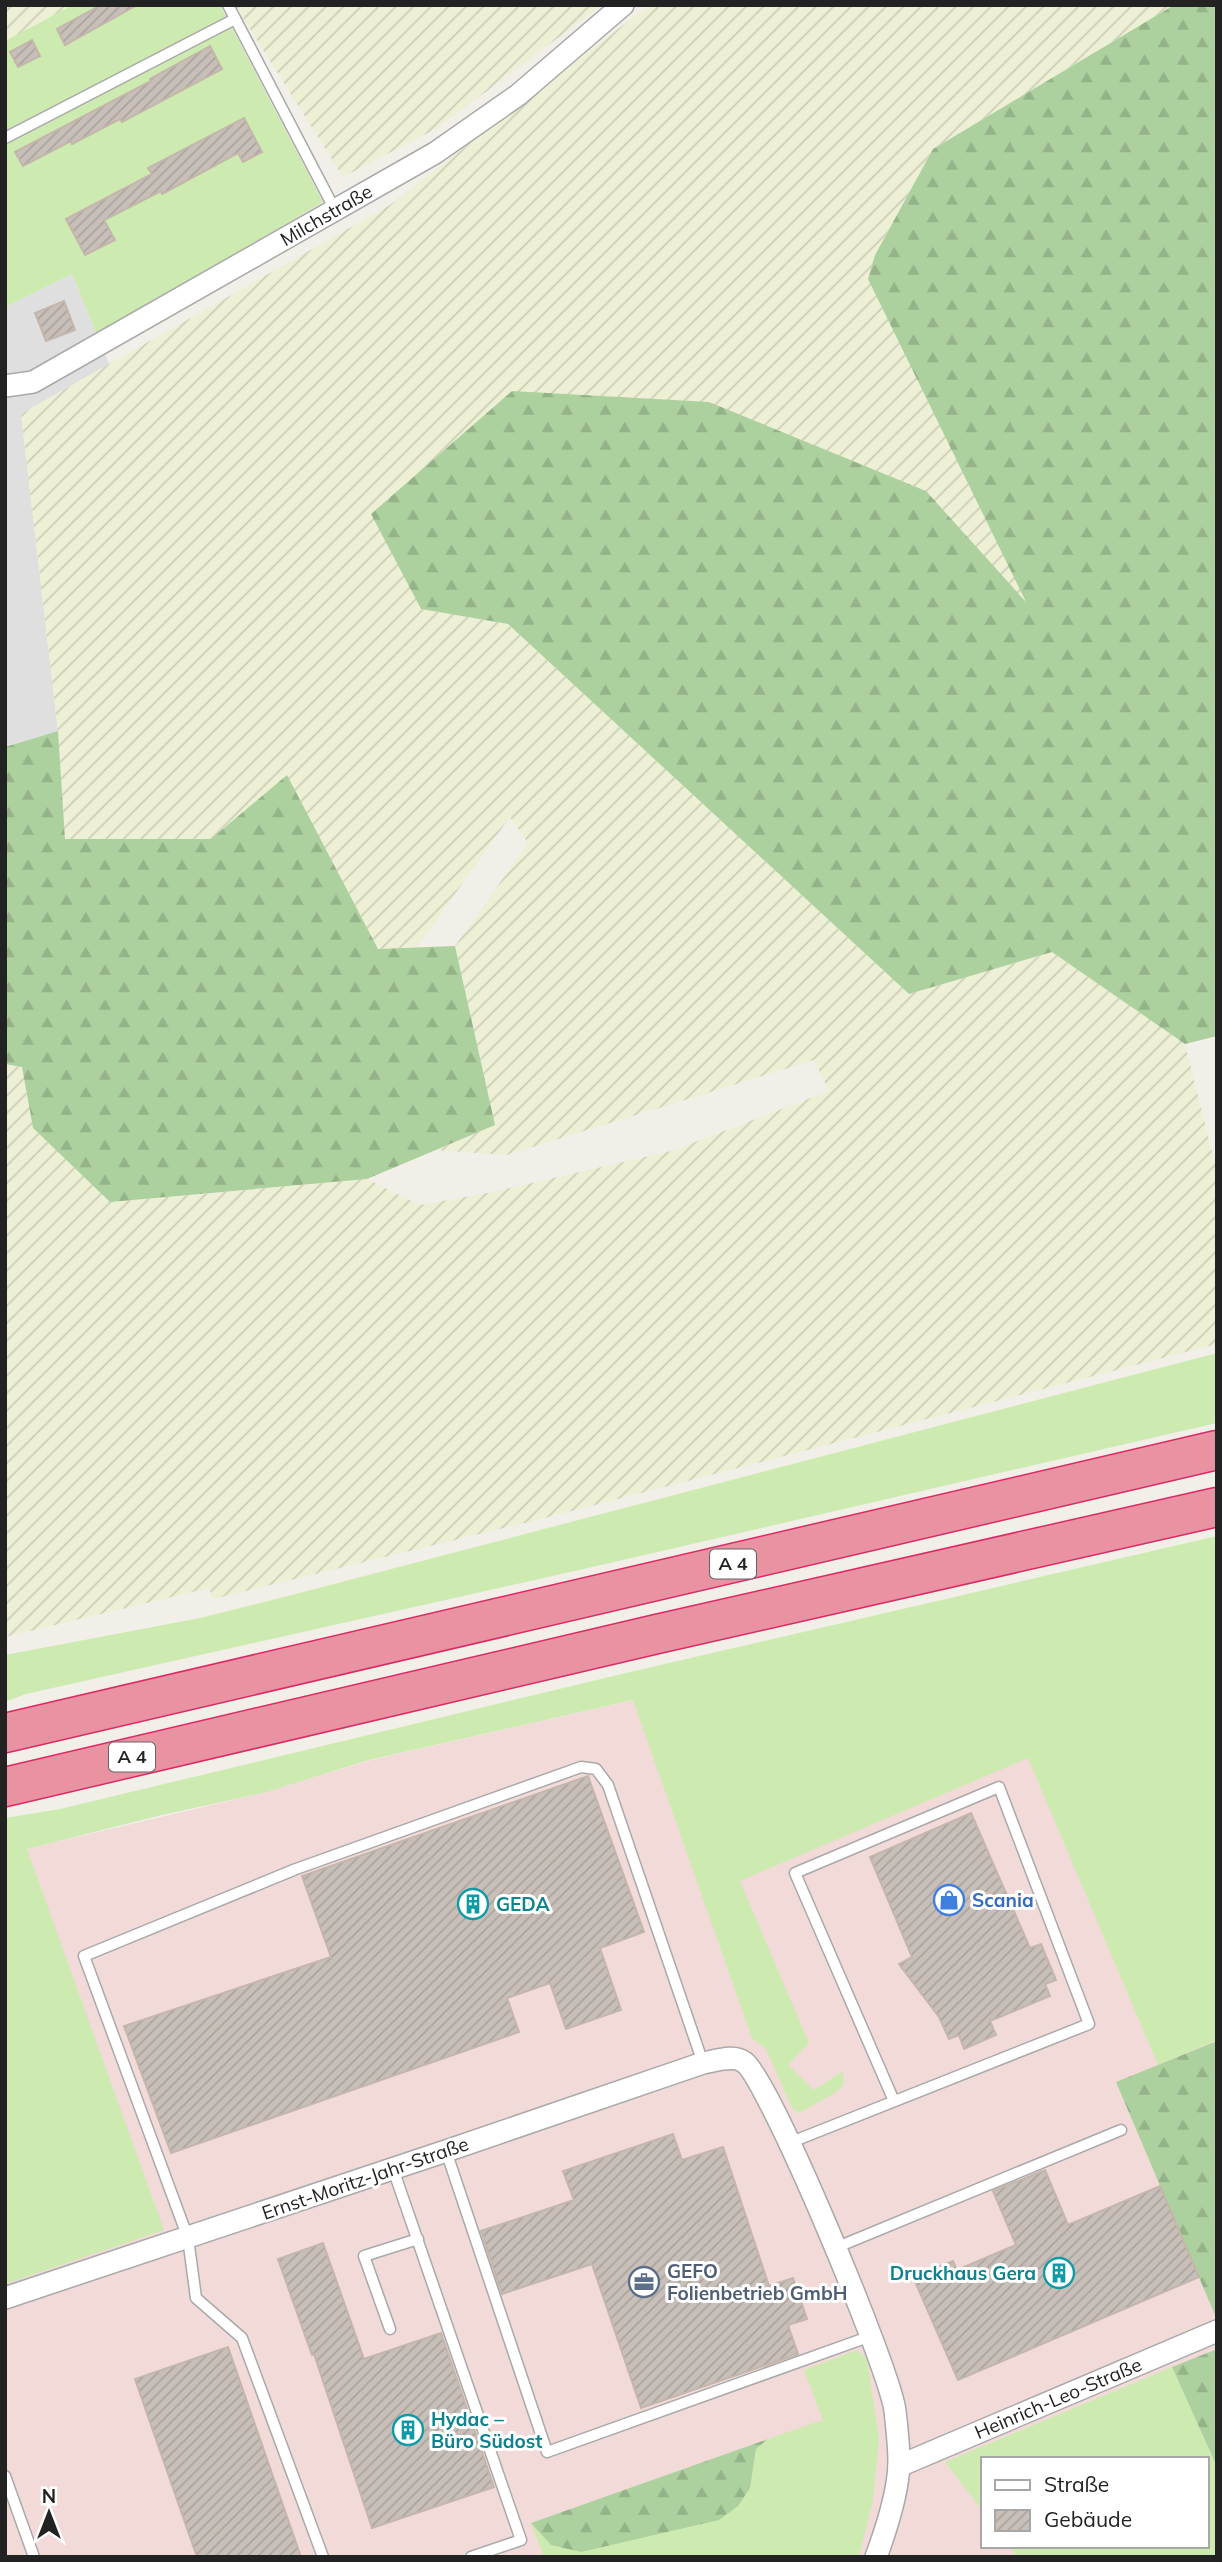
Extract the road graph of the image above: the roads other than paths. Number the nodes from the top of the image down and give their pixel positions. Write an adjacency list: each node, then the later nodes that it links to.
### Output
1 (228, 5): 3 (lane)
2 (623, 5): 5 (street, Milchstraße)
3 (235, 19): 4 (lane); 5 (lane)
4 (5, 138)
5 (335, 210): 6 (street, Milchstraße)
6 (5, 386)
7 (1217, 1450): 9 (highway, A 4)
8 (1217, 1507): 10 (highway, A 4)
9 (5, 1733)
10 (5, 1787)
11 (703, 2063): 14 (street, Ernst-Moritz-Jahr-Straße); 15 (street, Ernst-Moritz-Jahr-Straße); 17 (lane)
12 (894, 2101): 12 (lane); 14 (lane)
13 (1121, 2130): 19 (lane)
14 (789, 2143): 19 (street)
15 (446, 2151): 16 (street, Ernst-Moritz-Jahr-Straße); 23 (lane)
16 (393, 2169): 17 (street, Ernst-Moritz-Jahr-Straße); 18 (lane)
17 (188, 2238): 20 (street, Ernst-Moritz-Jahr-Straße); 27 (lane)
18 (418, 2239): 21 (lane); 28 (lane)
19 (835, 2248): 23 (street)
20 (5, 2298)
21 (390, 2329)
22 (1217, 2331): 24 (street, Heinrich-Leo-Straße)
23 (871, 2336): 24 (street)
24 (899, 2466): 29 (street)
25 (5, 2476): 26 (lane)
26 (34, 2557)
27 (323, 2557)
28 (471, 2557)
29 (876, 2557)

